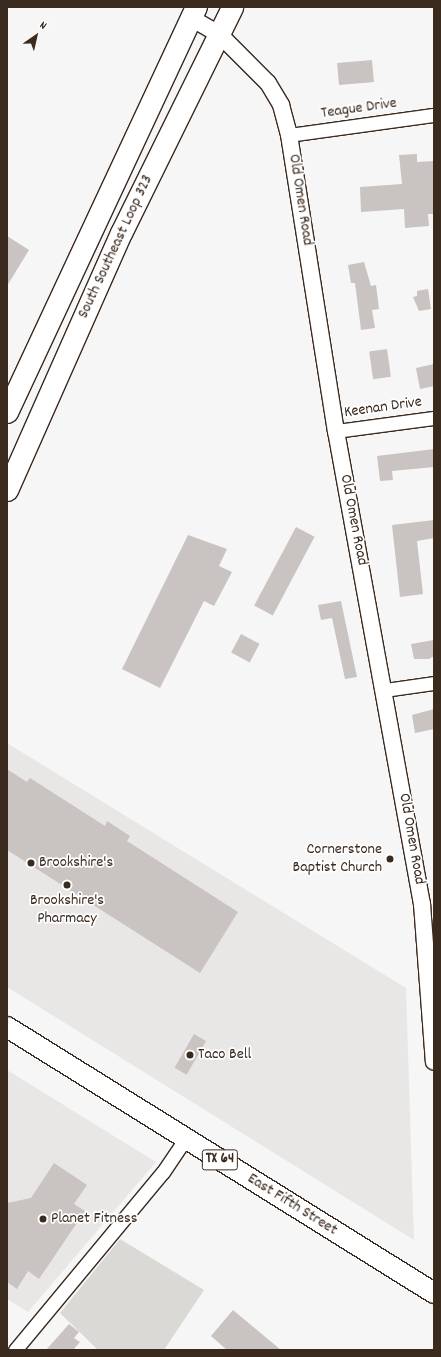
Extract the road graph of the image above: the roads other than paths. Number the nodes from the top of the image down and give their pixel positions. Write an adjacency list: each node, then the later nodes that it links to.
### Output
1 (232, 7): 3 (highway, South Southeast Loop 323)
2 (193, 12): 3 (street, Old Omen Road); 6 (highway, South Southeast Loop 323)
3 (219, 34): 5 (street, Old Omen Road); 8 (highway, South Southeast Loop 323)
4 (434, 115): 5 (street, Teague Drive)
5 (289, 135): 9 (street, Old Omen Road)
6 (8, 410): 8 (highway)
7 (434, 418): 9 (street, Keenan Drive)
8 (38, 421): 10 (highway, South Southeast Loop 323)
9 (336, 431): 12 (street, Old Omen Road)
10 (7, 490)
11 (434, 684): 12 (street)
12 (385, 690): 14 (street, Old Omen Road)
13 (7, 1027): 15 (main road, East Fifth Street / TX 64)
14 (434, 1062)
15 (185, 1139): 16 (main road, East Fifth Street / TX 64); 17 (street)
16 (434, 1292)
17 (15, 1350)

